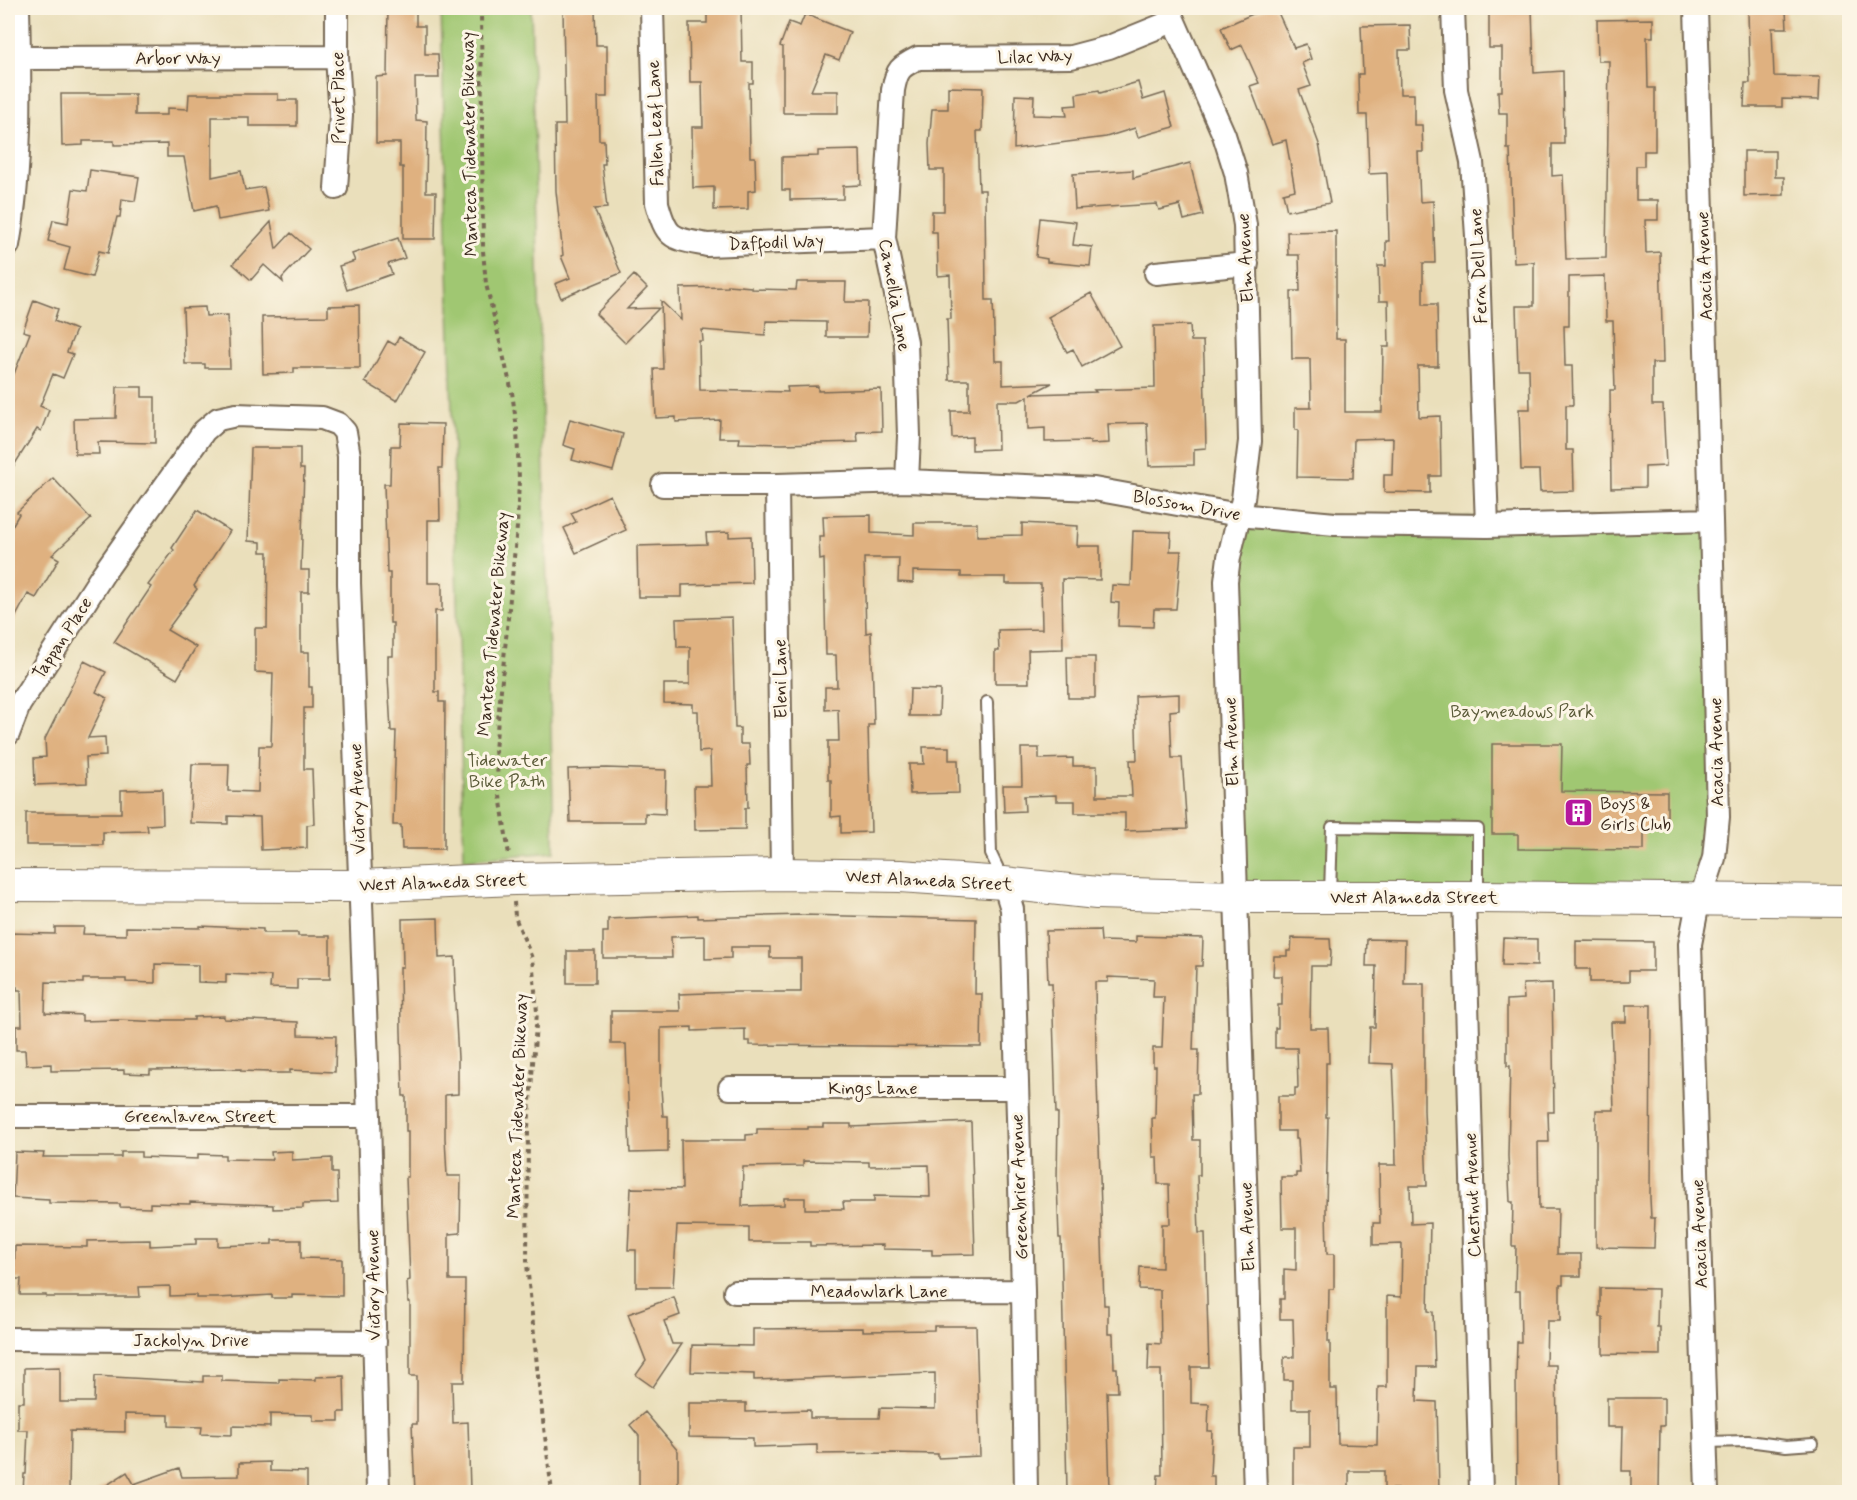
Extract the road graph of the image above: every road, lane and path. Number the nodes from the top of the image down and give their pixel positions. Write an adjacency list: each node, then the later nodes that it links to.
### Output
1 (18, 8): 9 (street)
2 (337, 8): 8 (street, Privet Place)
3 (481, 8): 27 (path, Manteca Tidewater Bikeway)
4 (652, 8): 12 (street, Fallen Leaf Lane)
5 (1453, 8): 22 (street, Fern Dell Lane)
6 (1696, 8): 21 (street, Acacia Avenue)
7 (1170, 14): 10 (street, Lilac Way); 15 (street, Elm Avenue)
8 (337, 57): 9 (street, Arbor Way); 11 (street, Privet Place)
9 (19, 58): 14 (street)
10 (927, 58): 13 (street, Camellia Lane)
11 (336, 188)
12 (671, 235): 13 (street, Daffodil Way)
13 (884, 238): 17 (street, Camellia Lane)
14 (8, 245)
15 (1247, 264): 16 (street); 20 (street, Elm Avenue)
16 (1156, 273)
17 (907, 481): 19 (street, Blossom Drive); 20 (street, Blossom Drive)
18 (663, 485): 19 (street, Blossom Drive)
19 (777, 485): 26 (street, Eleni Lane)
20 (1239, 515): 22 (street, Blossom Drive); 31 (street, Elm Avenue)
21 (1711, 520): 22 (street, Blossom Drive); 34 (street, Acacia Avenue)
22 (1487, 526)
23 (103, 574): 25 (street, Tappan Place); 30 (street, Victory Avenue)
24 (987, 702): 28 (lane)
25 (8, 734)
26 (782, 874): 27 (street, West Alameda Street); 28 (street, West Alameda Street)
27 (514, 879): 30 (street, West Alameda Street); 47 (path, Manteca Tidewater Bikeway)
28 (1004, 883): 31 (street, West Alameda Street); 37 (street, Greenbrier Avenue)
29 (8, 885): 30 (street, West Alameda Street)
30 (360, 886): 38 (street, Victory Avenue)
31 (1236, 897): 32 (street, West Alameda Street); 49 (street, Elm Avenue)
32 (1330, 897): 33 (street, West Alameda Street); 33 (lane)
33 (1471, 897): 34 (street, West Alameda Street); 50 (street, Chestnut Avenue)
34 (1701, 899): 35 (street, West Alameda Street); 44 (street, Acacia Avenue)
35 (1850, 901)
36 (730, 1088): 37 (street, Kings Lane)
37 (1016, 1088): 40 (street, Greenbrier Avenue)
38 (369, 1116): 39 (street, Greenlaven Street); 43 (street, Victory Avenue)
39 (8, 1118)
40 (1023, 1291): 41 (street, Meadowlark Lane); 48 (street, Greenbrier Avenue)
41 (735, 1292)
42 (8, 1339): 43 (street, Jackolyn Drive)
43 (375, 1342): 46 (street, Victory Avenue)
44 (1705, 1442): 45 (lane); 51 (street, Acacia Avenue)
45 (1813, 1444)
46 (378, 1492)
47 (552, 1492)
48 (1026, 1492)
49 (1255, 1492)
50 (1481, 1492)
51 (1707, 1492)

